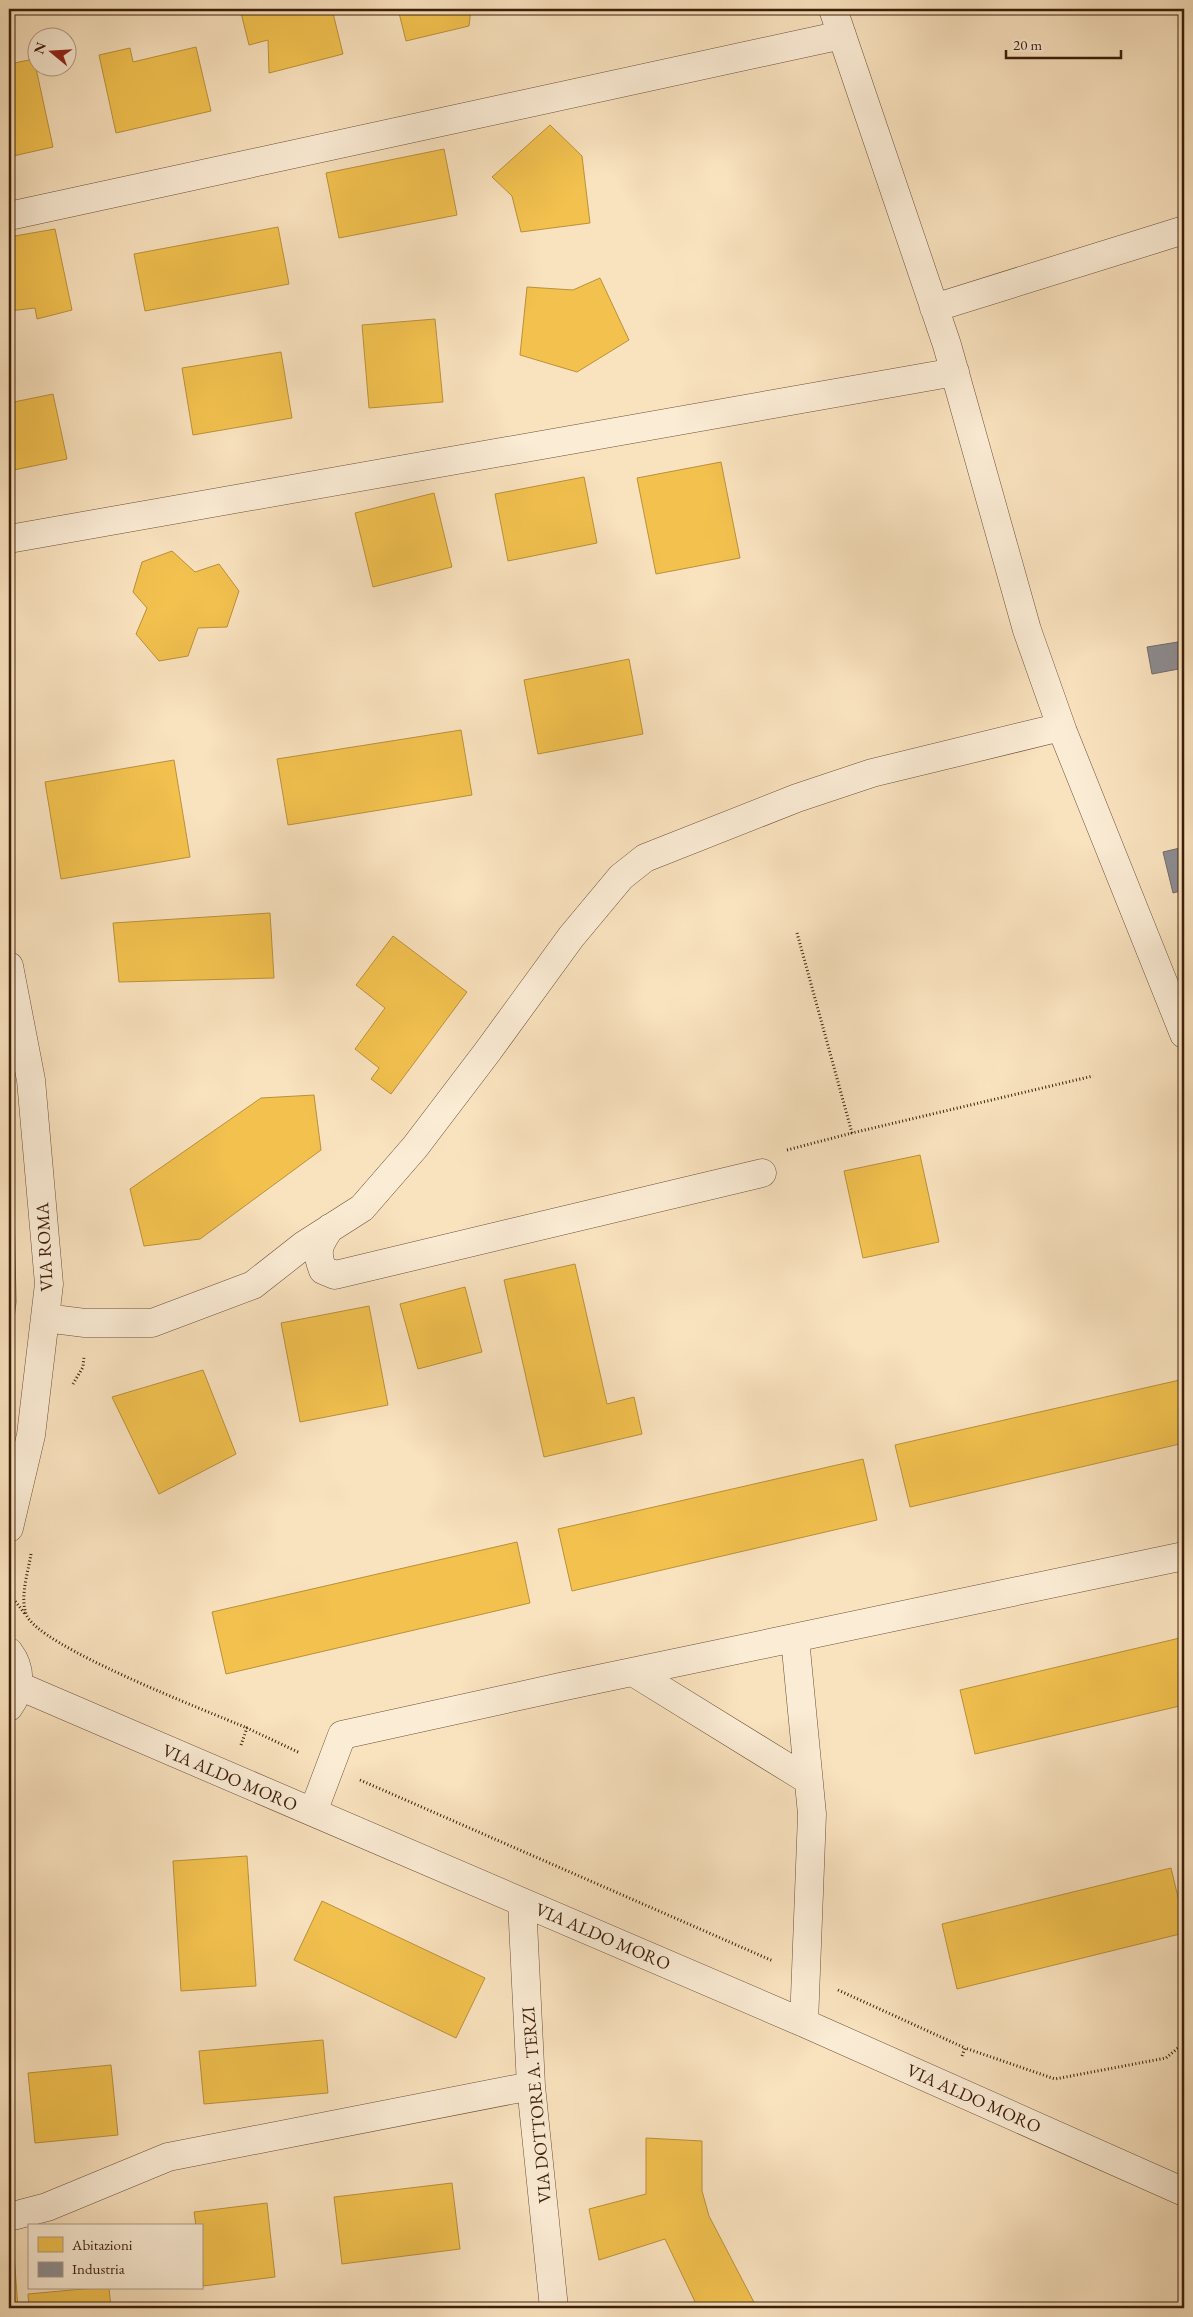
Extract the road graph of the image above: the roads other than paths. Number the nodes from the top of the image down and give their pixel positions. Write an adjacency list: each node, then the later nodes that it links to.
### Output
1 (833, 9): 2 (street)
2 (842, 35): 3 (street); 5 (street)
3 (9, 216)
4 (1184, 230): 5 (street)
5 (934, 308): 6 (street)
6 (955, 372): 7 (street); 8 (street)
7 (9, 539)
8 (1061, 728): 10 (street); 12 (street)
9 (9, 966): 13 (street, VIA ROMA)
10 (1184, 1034)
11 (762, 1173): 12 (street)
12 (330, 1228): 13 (street)
13 (45, 1318): 14 (street, VIA ROMA)
14 (9, 1528)
15 (1184, 1556): 16 (street)
16 (794, 1639): 18 (street); 20 (street)
17 (9, 1652): 19 (street)
18 (633, 1672): 20 (street); 21 (street)
19 (14, 1697): 21 (street, VIA ALDO MORO)
20 (808, 1780): 23 (street)
21 (313, 1812): 22 (street, VIA ALDO MORO)
22 (522, 1902): 23 (street, VIA ALDO MORO); 24 (street, VIA DOTTORE A. TERZI)
23 (804, 2023): 25 (street, VIA ALDO MORO)
24 (531, 2086): 26 (street); 27 (street, VIA DOTTORE A. TERZI)
25 (1184, 2192)
26 (9, 2217)
27 (554, 2308)

